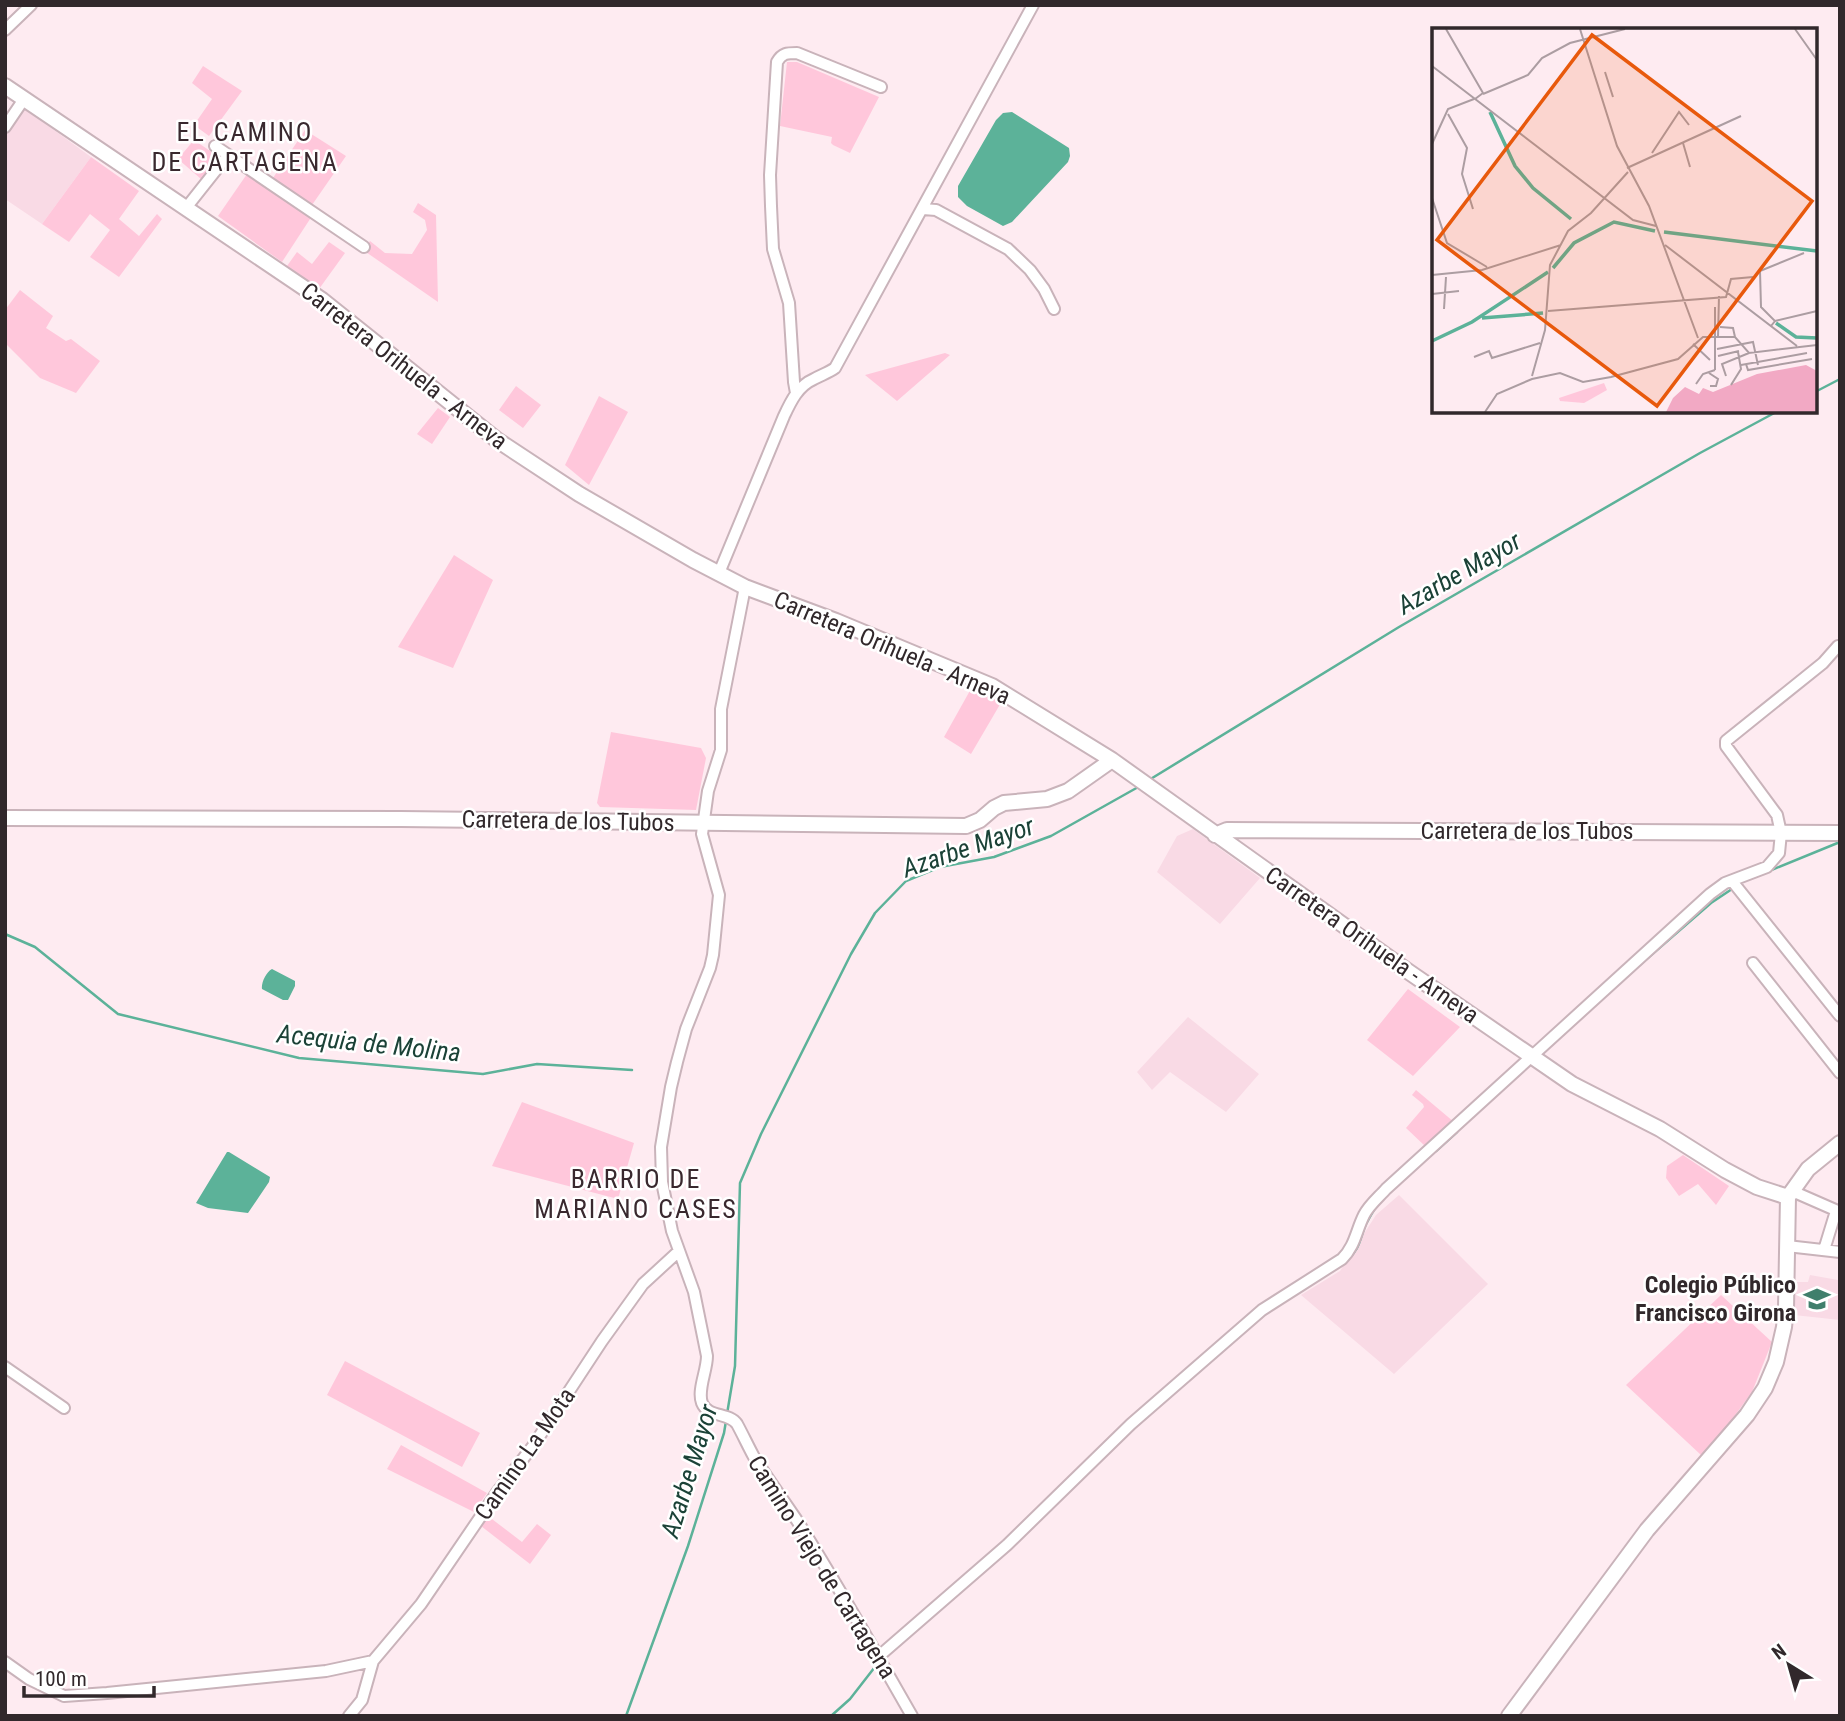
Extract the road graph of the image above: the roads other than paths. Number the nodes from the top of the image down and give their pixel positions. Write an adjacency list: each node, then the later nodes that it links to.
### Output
1 (32, 5): 3 (street)
2 (1033, 5): 11 (street)
3 (5, 30)
4 (5, 86): 6 (main road, Carretera Orihuela - Arneva)
5 (881, 88): 14 (street)
6 (24, 99): 7 (street); 10 (main road, Carretera Orihuela - Arneva)
7 (5, 127)
8 (215, 146): 9 (street)
9 (228, 155): 10 (street); 12 (street)
10 (186, 208): 15 (main road, Carretera Orihuela - Arneva)
11 (923, 209): 13 (street); 14 (street)
12 (364, 247)
13 (1054, 309)
14 (796, 393): 15 (street)
15 (719, 573): 16 (main road, Carretera Orihuela - Arneva)
16 (745, 587): 18 (main road, Carretera Orihuela - Arneva); 20 (street)
17 (1838, 646): 21 (street)
18 (1112, 760): 20 (main road, Carretera de los Tubos); 23 (main road, Carretera Orihuela - Arneva)
19 (5, 818): 20 (main road, Carretera de los Tubos)
20 (704, 822): 34 (street)
21 (1781, 833): 22 (main road, Carretera de los Tubos); 23 (main road, Carretera de los Tubos); 24 (street)
22 (1840, 834)
23 (1215, 835): 27 (main road, Carretera Orihuela - Arneva)
24 (1732, 881): 26 (street); 27 (street)
25 (1753, 963): 28 (street)
26 (1840, 1016)
27 (1534, 1058): 30 (main road, Carretera Orihuela - Arneva); 38 (street)
28 (1840, 1073)
29 (1840, 1143): 30 (main road)
30 (1790, 1194): 31 (street); 32 (main road)
31 (1838, 1212): 33 (street)
32 (1787, 1246): 33 (street); 43 (main road)
33 (1824, 1250): 35 (street)
34 (679, 1251): 38 (street, Camino Viejo de Cartagena); 39 (street, Camino La Mota)
35 (1840, 1252)
36 (5, 1367): 37 (street)
37 (64, 1408)
38 (878, 1657): 42 (street, Camino Viejo de Cartagena)
39 (373, 1661): 40 (street); 41 (street)
40 (5, 1662)
41 (349, 1716)
42 (912, 1716)
43 (1509, 1716)

